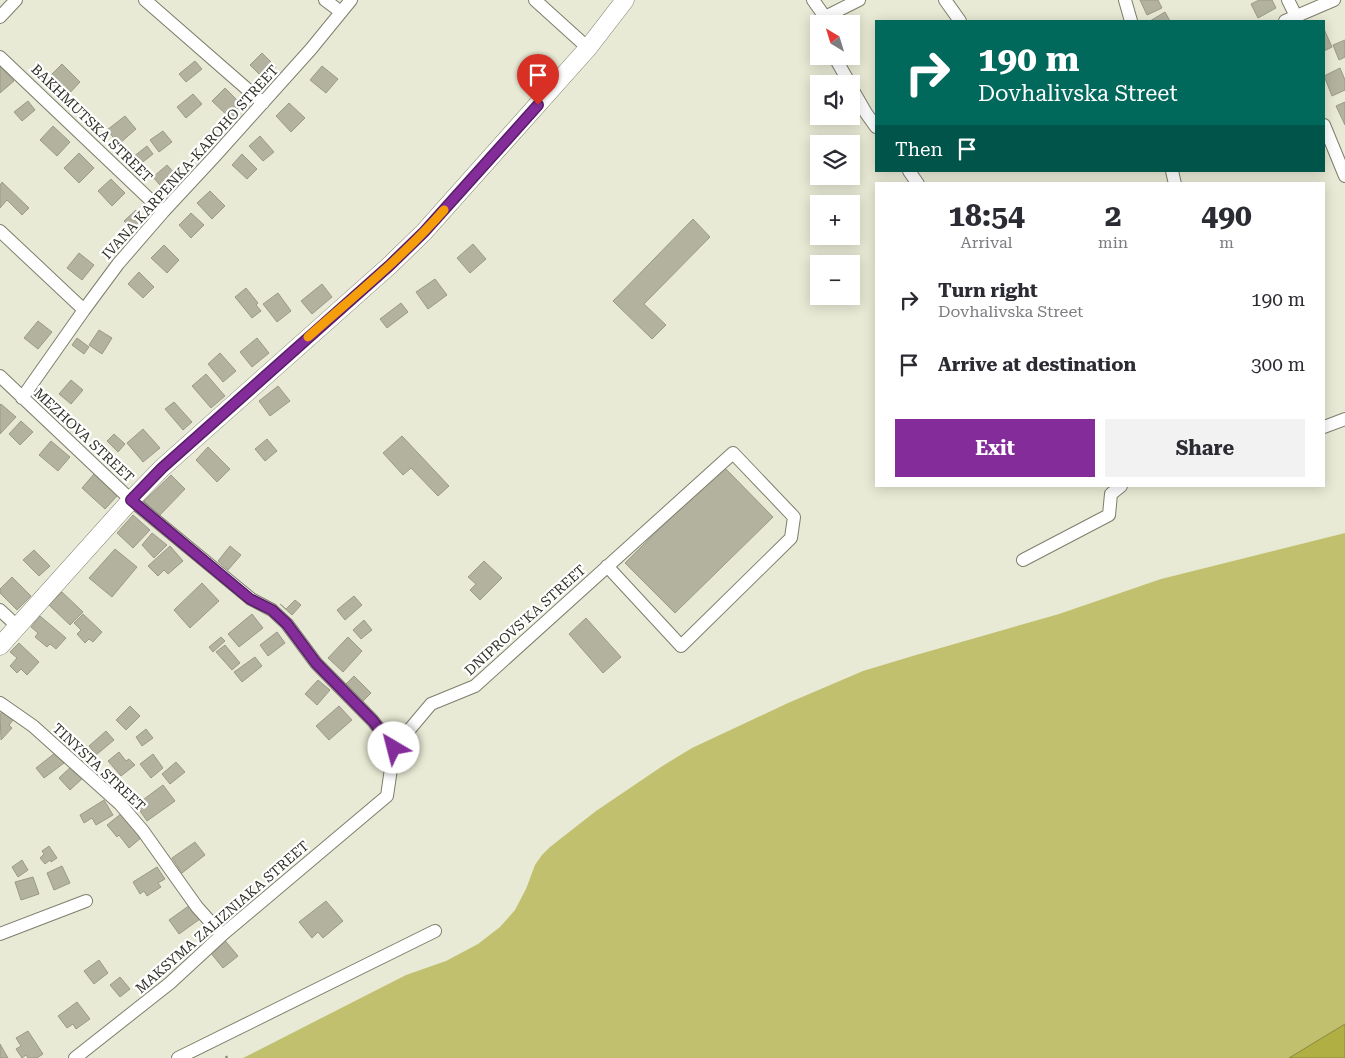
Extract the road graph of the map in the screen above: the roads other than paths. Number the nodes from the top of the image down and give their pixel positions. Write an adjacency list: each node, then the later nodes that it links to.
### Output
1 (16, 0): 16 (street)
2 (145, 0): 23 (street)
3 (324, 0): 13 (street)
4 (351, 0): 13 (street, IVANA KARPENKA-KAROHO STREET)
5 (536, 0): 20 (street)
6 (625, 0): 20 (street)
7 (813, 0): 14 (street)
8 (859, 0): 15 (street)
9 (945, 0): 18 (street)
10 (1124, 0): 19 (street)
11 (1288, 0): 17 (street)
12 (1334, 0): 17 (street)
13 (341, 12): 23 (street, IVANA KARPENKA-KAROHO STREET)
14 (823, 15)
15 (834, 15)
16 (0, 17)
17 (1290, 18)
18 (959, 20)
19 (1131, 20)
20 (588, 48): 35 (street)
21 (0, 57): 27 (street, BAKHMUTSKA STREET)
22 (860, 102): 24 (street)
23 (263, 103): 27 (street, IVANA KARPENKA-KAROHO STREET)
24 (875, 126)
25 (1325, 127): 26 (street)
26 (1345, 176)
27 (163, 212): 29 (street, IVANA KARPENKA-KAROHO STREET)
28 (0, 232): 29 (street)
29 (84, 310): 31 (street, IVANA KARPENKA-KAROHO STREET)
30 (0, 376): 31 (street, MEZHOVA STREET)
31 (22, 398): 35 (street, MEZHOVA STREET)
32 (1345, 419): 33 (street)
33 (1325, 427)
34 (1120, 487): 36 (street)
35 (131, 500): 39 (street); 42 (street, MEZHOVA STREET)
36 (1023, 560)
37 (607, 566): 37 (street, DNIPROVS'KA STREET); 42 (street, DNIPROVS'KA STREET)
38 (0, 610): 39 (street)
39 (18, 627): 40 (street)
40 (0, 646)
41 (0, 703): 46 (street, TINYSTA STREET)
42 (394, 748): 46 (street, MAKSYMA ZALIZNIAKA STREET)
43 (86, 901): 45 (street)
44 (435, 931): 48 (street)
45 (0, 934)
46 (222, 935): 47 (street, MAKSYMA ZALIZNIAKA STREET)
47 (75, 1058)
48 (178, 1058)

